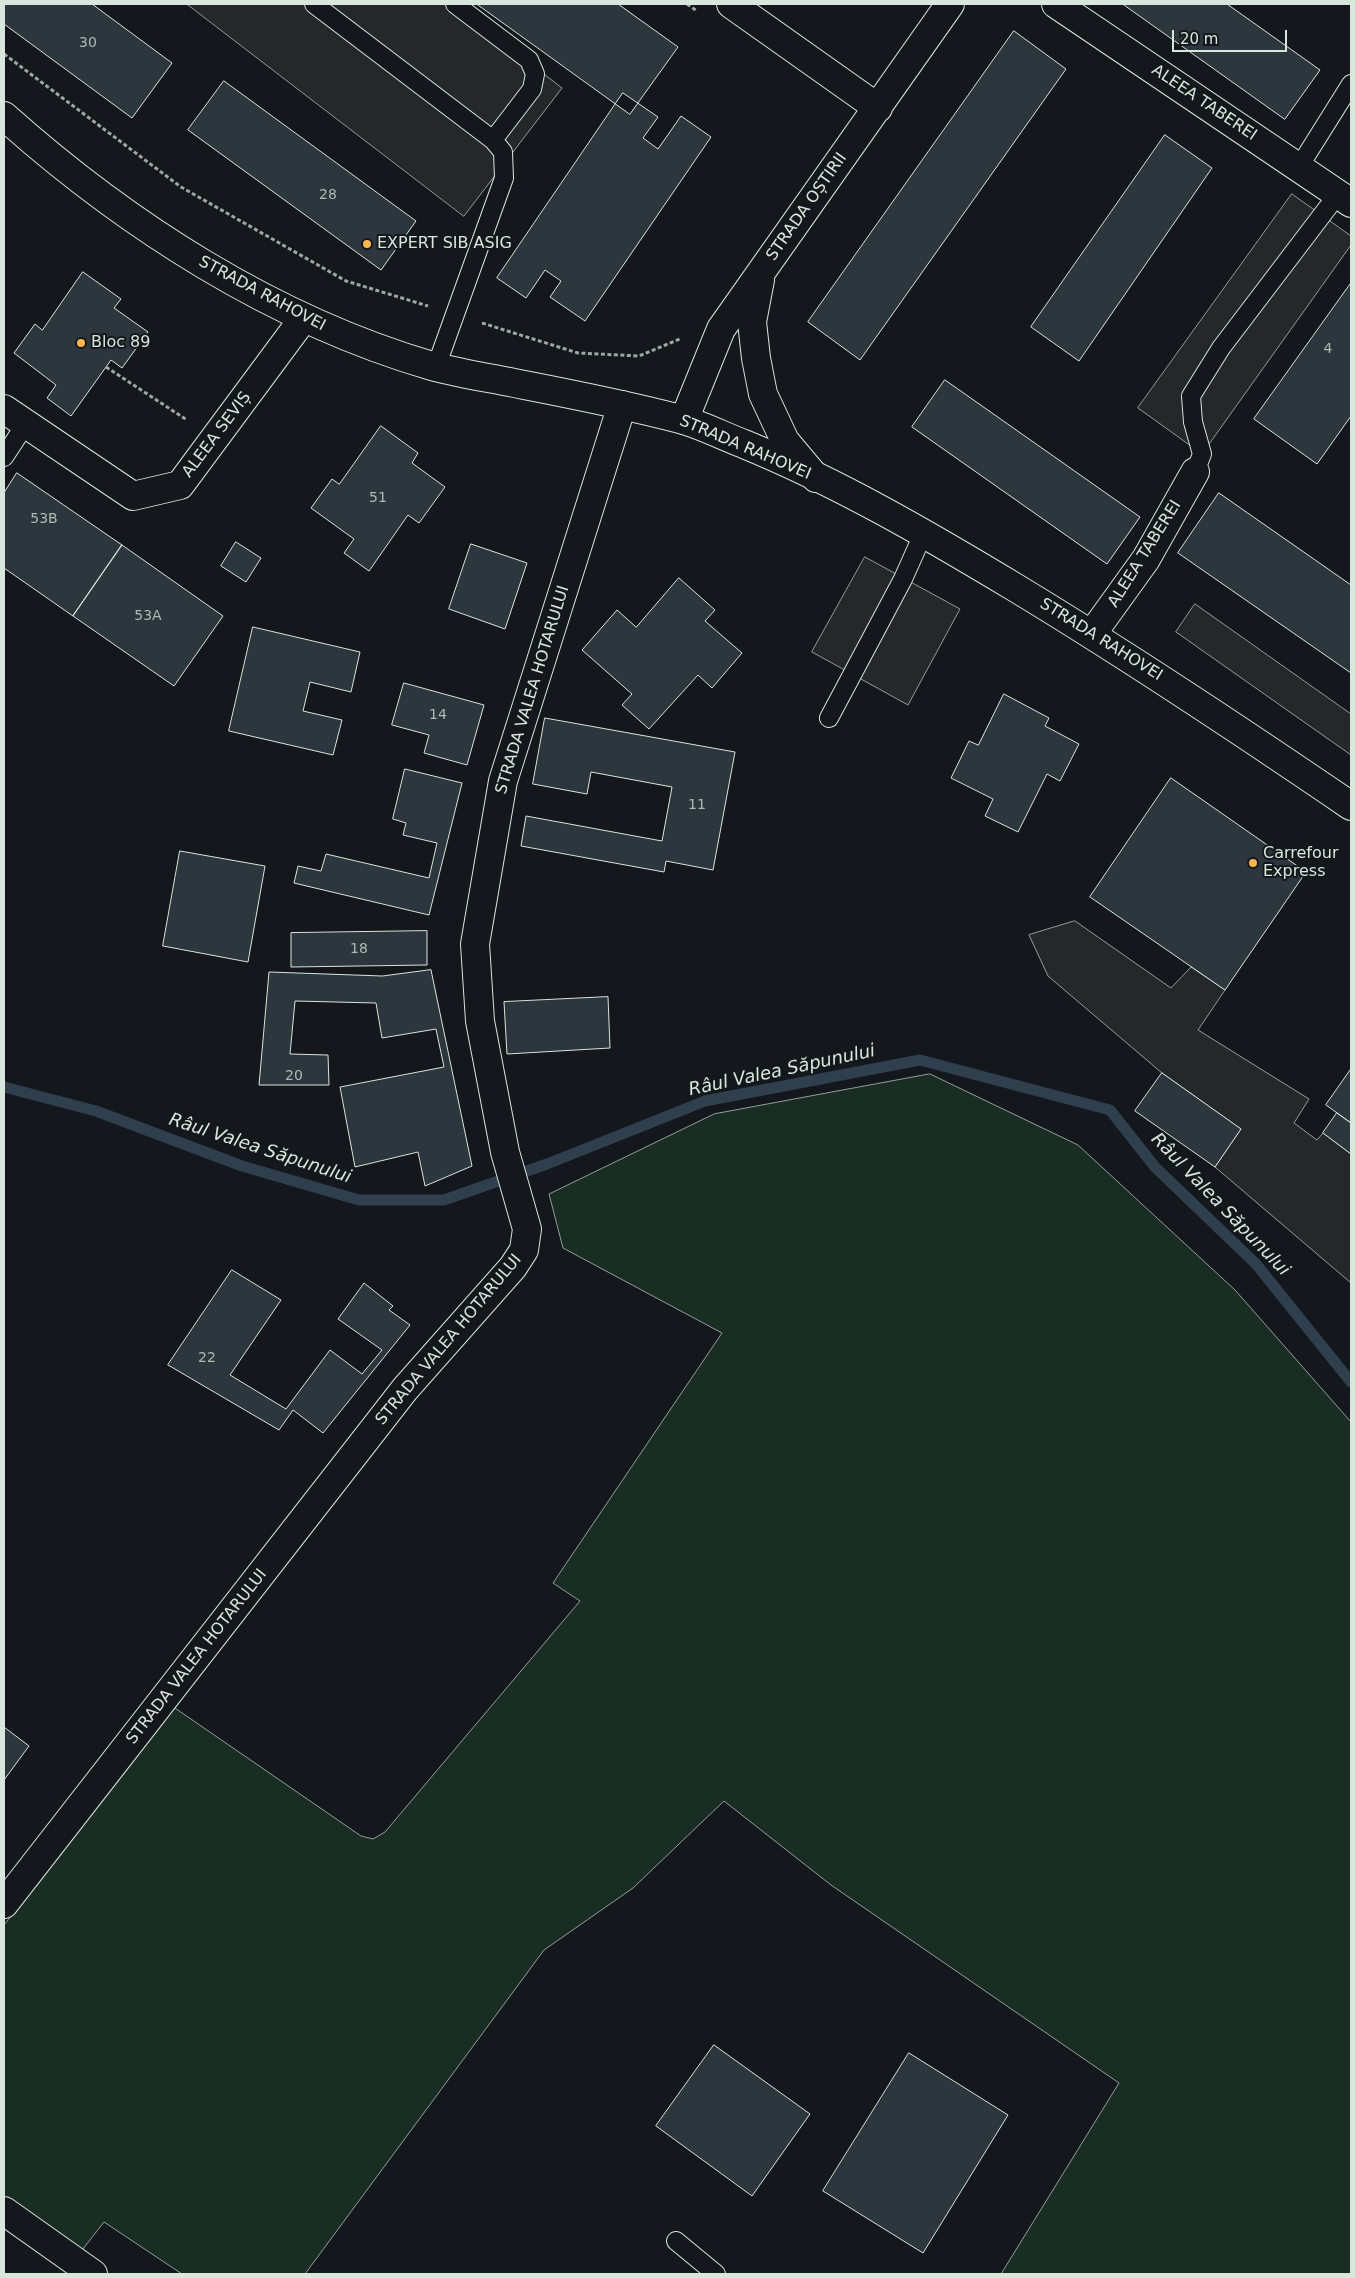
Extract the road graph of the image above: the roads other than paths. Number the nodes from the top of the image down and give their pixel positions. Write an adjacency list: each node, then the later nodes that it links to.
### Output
1 (314, 4): 9 (lane)
2 (455, 4): 9 (lane)
3 (731, 4): 7 (street)
4 (950, 4): 7 (street, STRADA OȘTIRII)
5 (1056, 4): 10 (street, ALEEA TABEREI)
6 (1351, 84): 10 (lane)
7 (878, 108): 12 (street, STRADA OȘTIRII)
8 (4, 116): 13 (street, STRADA RAHOVEI)
9 (493, 140): 14 (lane)
10 (1299, 167): 11 (street, ALEEA TABEREI)
11 (1344, 199): 19 (lane)
12 (761, 272): 17 (street, STRADA OȘTIRII); 20 (street)
13 (303, 319): 14 (street, STRADA RAHOVEI); 16 (street, ALEEA SEVIȘ)
14 (436, 367): 15 (street, STRADA RAHOVEI)
15 (622, 405): 17 (street, STRADA RAHOVEI); 25 (street, STRADA VALEA HOTARULUI)
16 (14, 417): 18 (lane)
17 (684, 420): 20 (street, STRADA RAHOVEI)
18 (4, 457)
19 (1195, 472): 22 (street, ALEEA TABEREI)
20 (816, 478): 21 (street, STRADA RAHOVEI)
21 (924, 532): 22 (street, STRADA RAHOVEI); 23 (lane)
22 (1092, 634): 24 (street, STRADA RAHOVEI)
23 (829, 718)
24 (1351, 806)
25 (4, 1904)
26 (4, 2211): 28 (street)
27 (676, 2241): 29 (lane)
28 (93, 2274)
29 (716, 2274)

